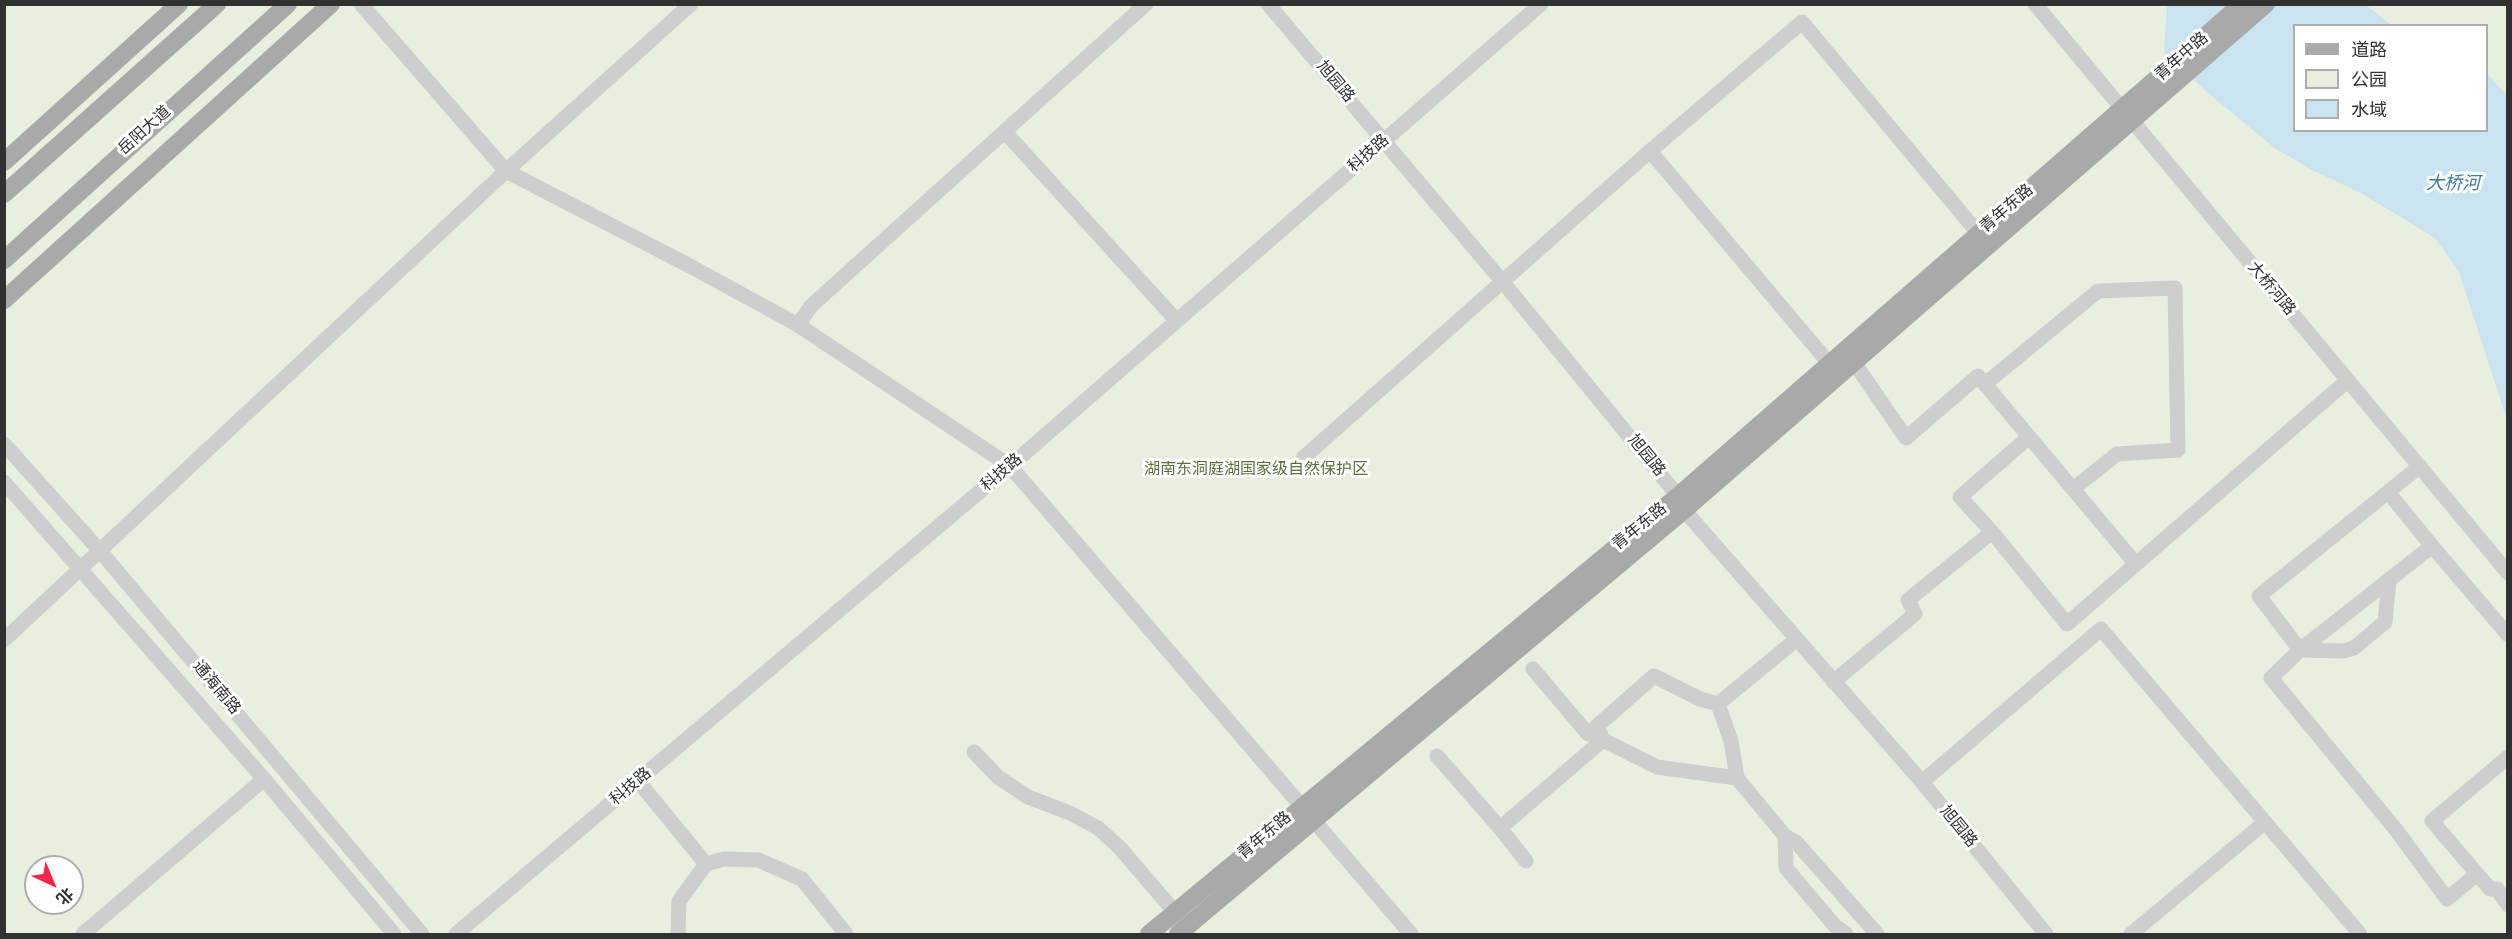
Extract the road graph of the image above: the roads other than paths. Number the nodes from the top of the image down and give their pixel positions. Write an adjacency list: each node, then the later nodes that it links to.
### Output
1 (179, 4): 17 (main road)
2 (217, 4): 19 (main road)
3 (288, 4): 21 (main road, 岳阳大道)
4 (331, 4): 23 (main road)
5 (361, 4): 18 (street)
6 (691, 4): 18 (street)
7 (1146, 4): 14 (street)
8 (1268, 4): 15 (street, 旭园路)
9 (1541, 4): 15 (street, 科技路)
10 (2035, 4): 13 (street, 大桥河路)
11 (2242, 4): 13 (main road, 青年中路)
12 (2266, 4): 13 (main road)
13 (2133, 111): 20 (main road, 青年东路); 26 (main road, 青年东路); 28 (street, 大桥河路)
14 (1005, 132): 24 (street); 25 (street)
15 (1384, 141): 22 (street, 旭园路); 24 (street, 科技路)
16 (1650, 151): 20 (street); 22 (street); 27 (street)
17 (4, 162)
18 (506, 171): 25 (street); 41 (street)
19 (4, 194)
20 (1978, 234): 27 (main road, 青年东路)
21 (4, 260)
22 (1502, 281): 32 (street); 38 (street, 旭园路)
23 (4, 300)
24 (1177, 321): 33 (street, 科技路)
25 (798, 325): 33 (street)
26 (1853, 361): 29 (street); 38 (main road, 青年东路)
27 (1828, 362): 38 (main road, 青年东路)
28 (2348, 380): 34 (street, 大桥河路); 42 (street)
29 (1985, 384): 30 (street); 36 (street)
30 (2029, 437): 36 (street); 39 (street)
31 (4, 444): 41 (street, 通海南路)
32 (1303, 458)
33 (1010, 466): 59 (street, 科技路); 61 (street)
34 (2420, 466): 37 (street); 44 (street, 大桥河路)
35 (4, 482): 43 (street, 通海南路)
36 (2073, 489): 42 (street)
37 (2388, 492): 40 (street); 49 (street)
38 (1681, 503): 47 (street, 旭园路); 61 (main road, 青年东路)
39 (1992, 532): 42 (street); 51 (street)
40 (2432, 546): 45 (street); 46 (street)
41 (101, 552): 43 (street); 74 (street, 通海南路)
42 (2136, 564)
43 (81, 570): 48 (street); 58 (street, 通海南路)
44 (2508, 573)
45 (2389, 580): 49 (street); 49 (street)
46 (2508, 635)
47 (1797, 639): 51 (street, 旭园路); 52 (street)
48 (4, 640)
49 (2300, 650): 67 (street)
50 (1533, 669): 53 (street)
51 (1833, 681): 60 (street, 旭园路)
52 (1718, 704): 53 (street); 57 (street)
53 (1596, 736): 57 (street); 63 (street)
54 (974, 752): 71 (street)
55 (1437, 756): 63 (street)
56 (2508, 757): 67 (street)
57 (1737, 778): 64 (street)
58 (264, 779): 72 (street); 73 (street, 通海南路)
59 (638, 781): 66 (street); 75 (street, 科技路)
60 (1922, 782): 62 (street); 83 (street, 旭园路)
61 (1306, 814): 71 (main road, 青年东路); 79 (street)
62 (2264, 823): 84 (street); 85 (street)
63 (1500, 828): 65 (street)
64 (1785, 836): 70 (street); 80 (street)
65 (1526, 861)
66 (706, 864): 76 (street); 77 (street)
67 (2477, 874): 68 (street)
68 (2502, 884): 69 (street)
69 (2508, 905)
70 (1867, 922): 81 (street); 82 (street)
71 (1180, 924): 78 (main road, 青年东路)
72 (83, 934)
73 (394, 934)
74 (422, 934)
75 (456, 934)
76 (678, 934)
77 (846, 934)
78 (1149, 934)
79 (1411, 934)
80 (1846, 934)
81 (1853, 934)
82 (1877, 934)
83 (2046, 934)
84 (2131, 934)
85 (2360, 934)

